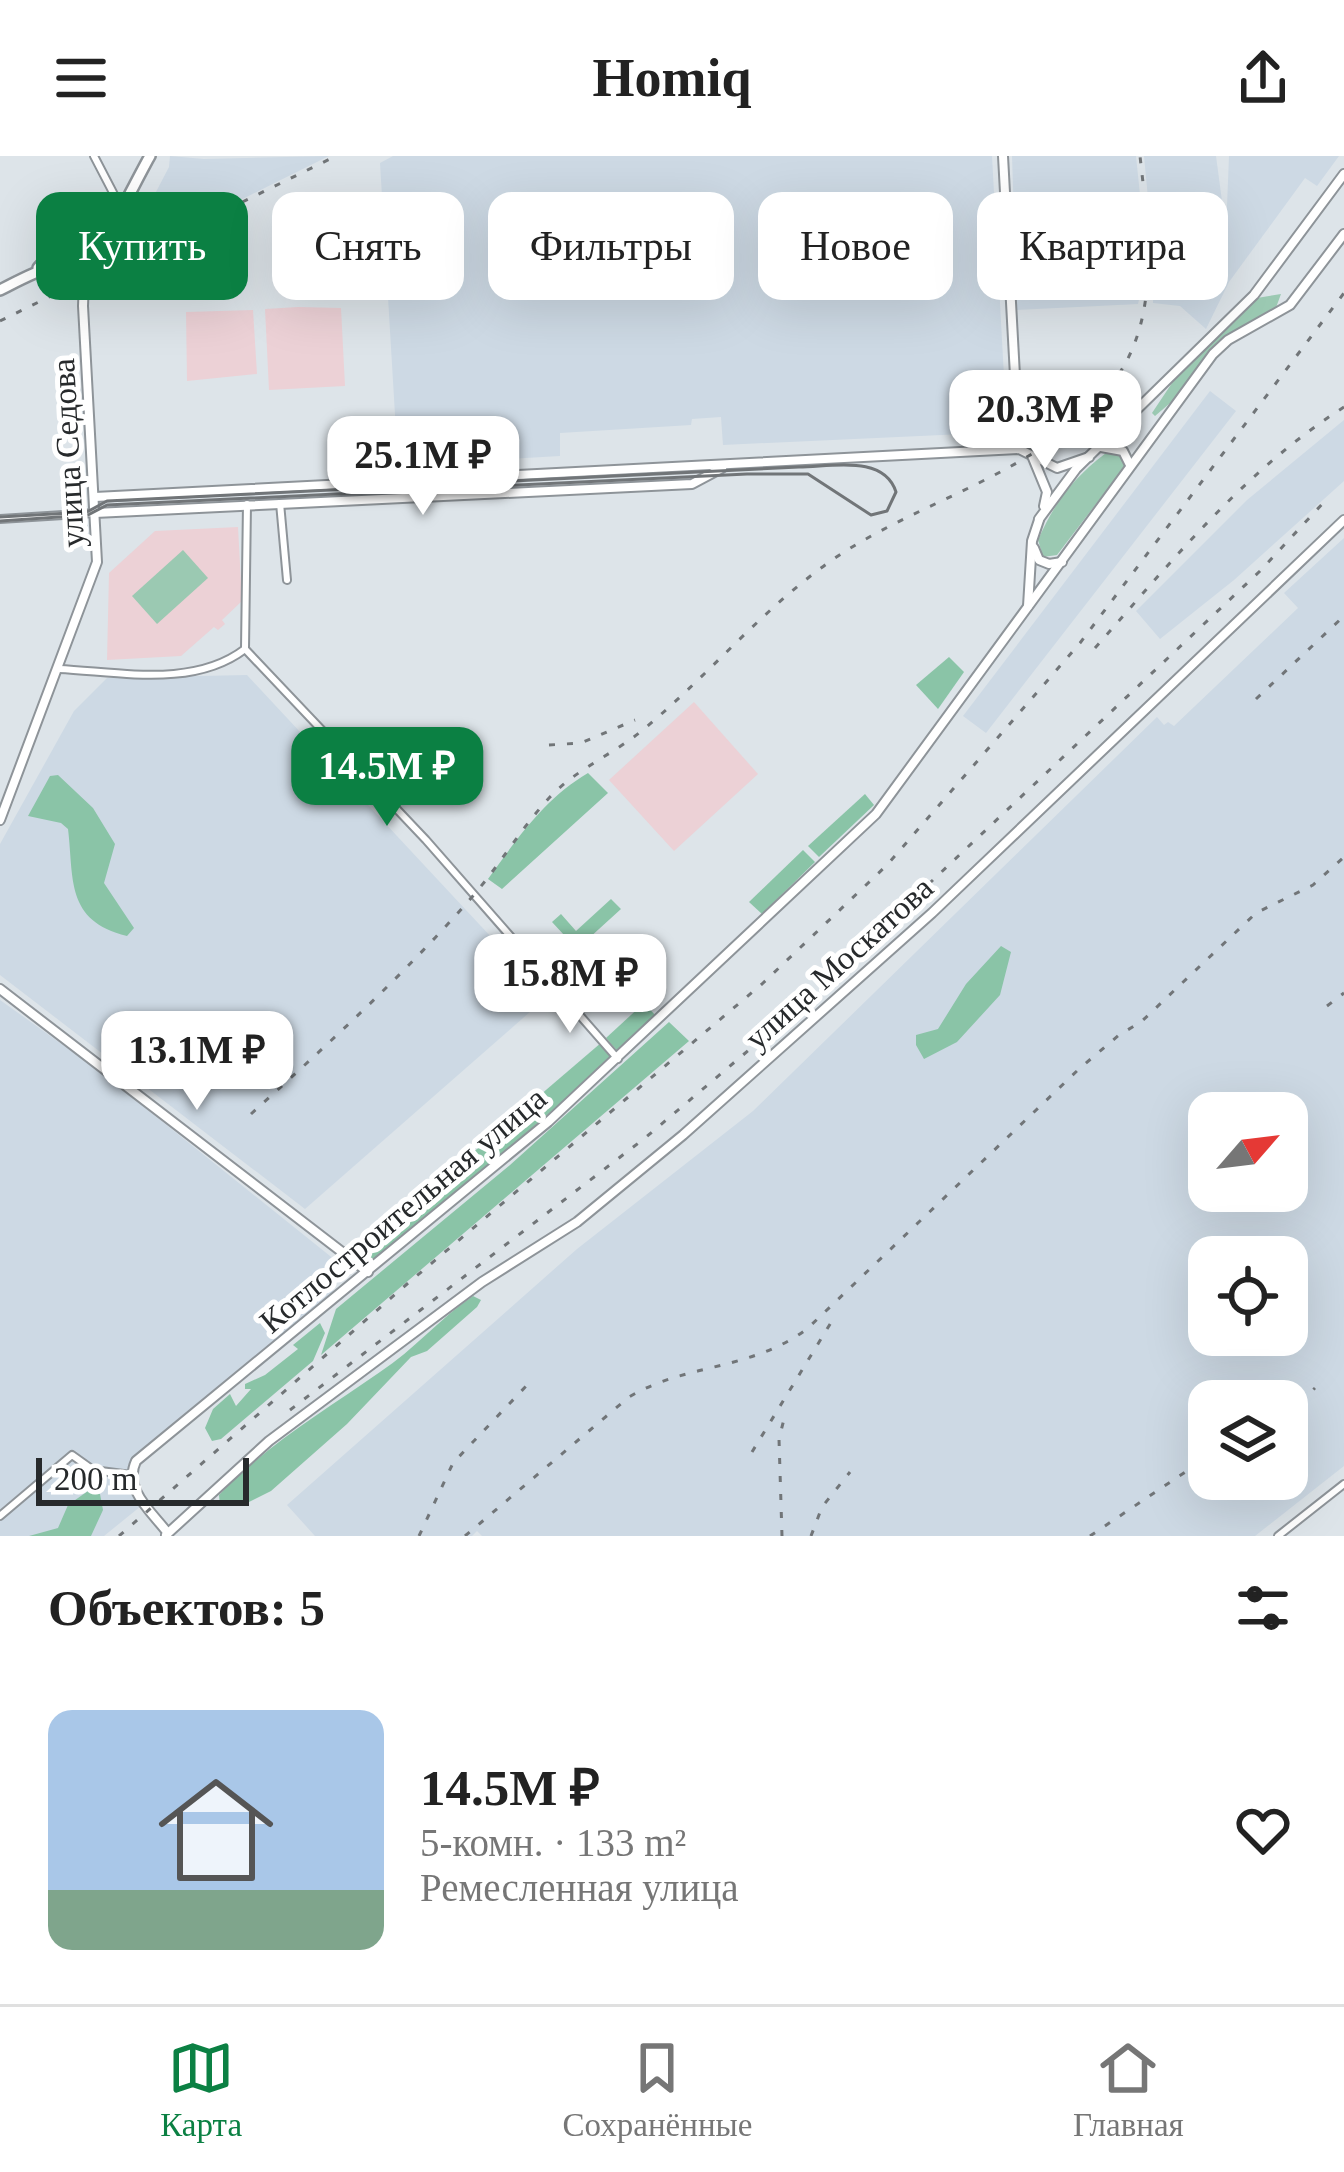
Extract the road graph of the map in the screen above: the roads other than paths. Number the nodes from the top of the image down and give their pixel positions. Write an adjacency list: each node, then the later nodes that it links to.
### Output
1 (94, 156): 5 (street)
2 (150, 156): 6 (main road)
3 (1003, 156): 12 (main road)
4 (1344, 174): 11 (main road)
5 (113, 192)
6 (128, 192)
7 (1344, 234): 16 (main road, Котлостроительная улица)
8 (35, 272): 9 (main road)
9 (0, 290)
10 (85, 300): 17 (main road, улица Седова)
11 (1100, 447): 14 (main road); 16 (main road)
12 (1019, 449): 13 (main road); 15 (main road)
13 (1031, 455): 14 (main road); 22 (main road)
14 (1089, 457): 22 (main road)
15 (728, 464): 17 (main road); 18 (main road)
16 (1130, 466): 25 (main road, Котлостроительная улица)
17 (94, 497): 20 (main road, улица Седова)
18 (280, 503): 19 (main road); 26 (street)
19 (248, 504): 20 (main road); 28 (street)
20 (95, 513): 21 (street); 29 (main road, улица Седова)
21 (0, 519)
22 (1039, 519): 24 (main road)
23 (1344, 520): 39 (main road, улица Москатова)
24 (1032, 541): 25 (main road); 27 (main road)
25 (1062, 562): 27 (main road, Котлостроительная улица)
26 (286, 580)
27 (1028, 607): 32 (main road, Котлостроительная улица)
28 (245, 649): 29 (street); 32 (street)
29 (59, 670): 30 (main road, улица Седова)
30 (0, 820)
31 (0, 988): 33 (main road)
32 (619, 1059): 33 (main road, Котлостроительная улица)
33 (368, 1272): 34 (main road, Котлостроительная улица)
34 (131, 1475): 37 (street); 39 (main road)
35 (1342, 1486): 36 (street); 38 (street)
36 (1344, 1497)
37 (0, 1516)
38 (1288, 1532): 40 (street)
39 (166, 1534)
40 (1278, 1536)

